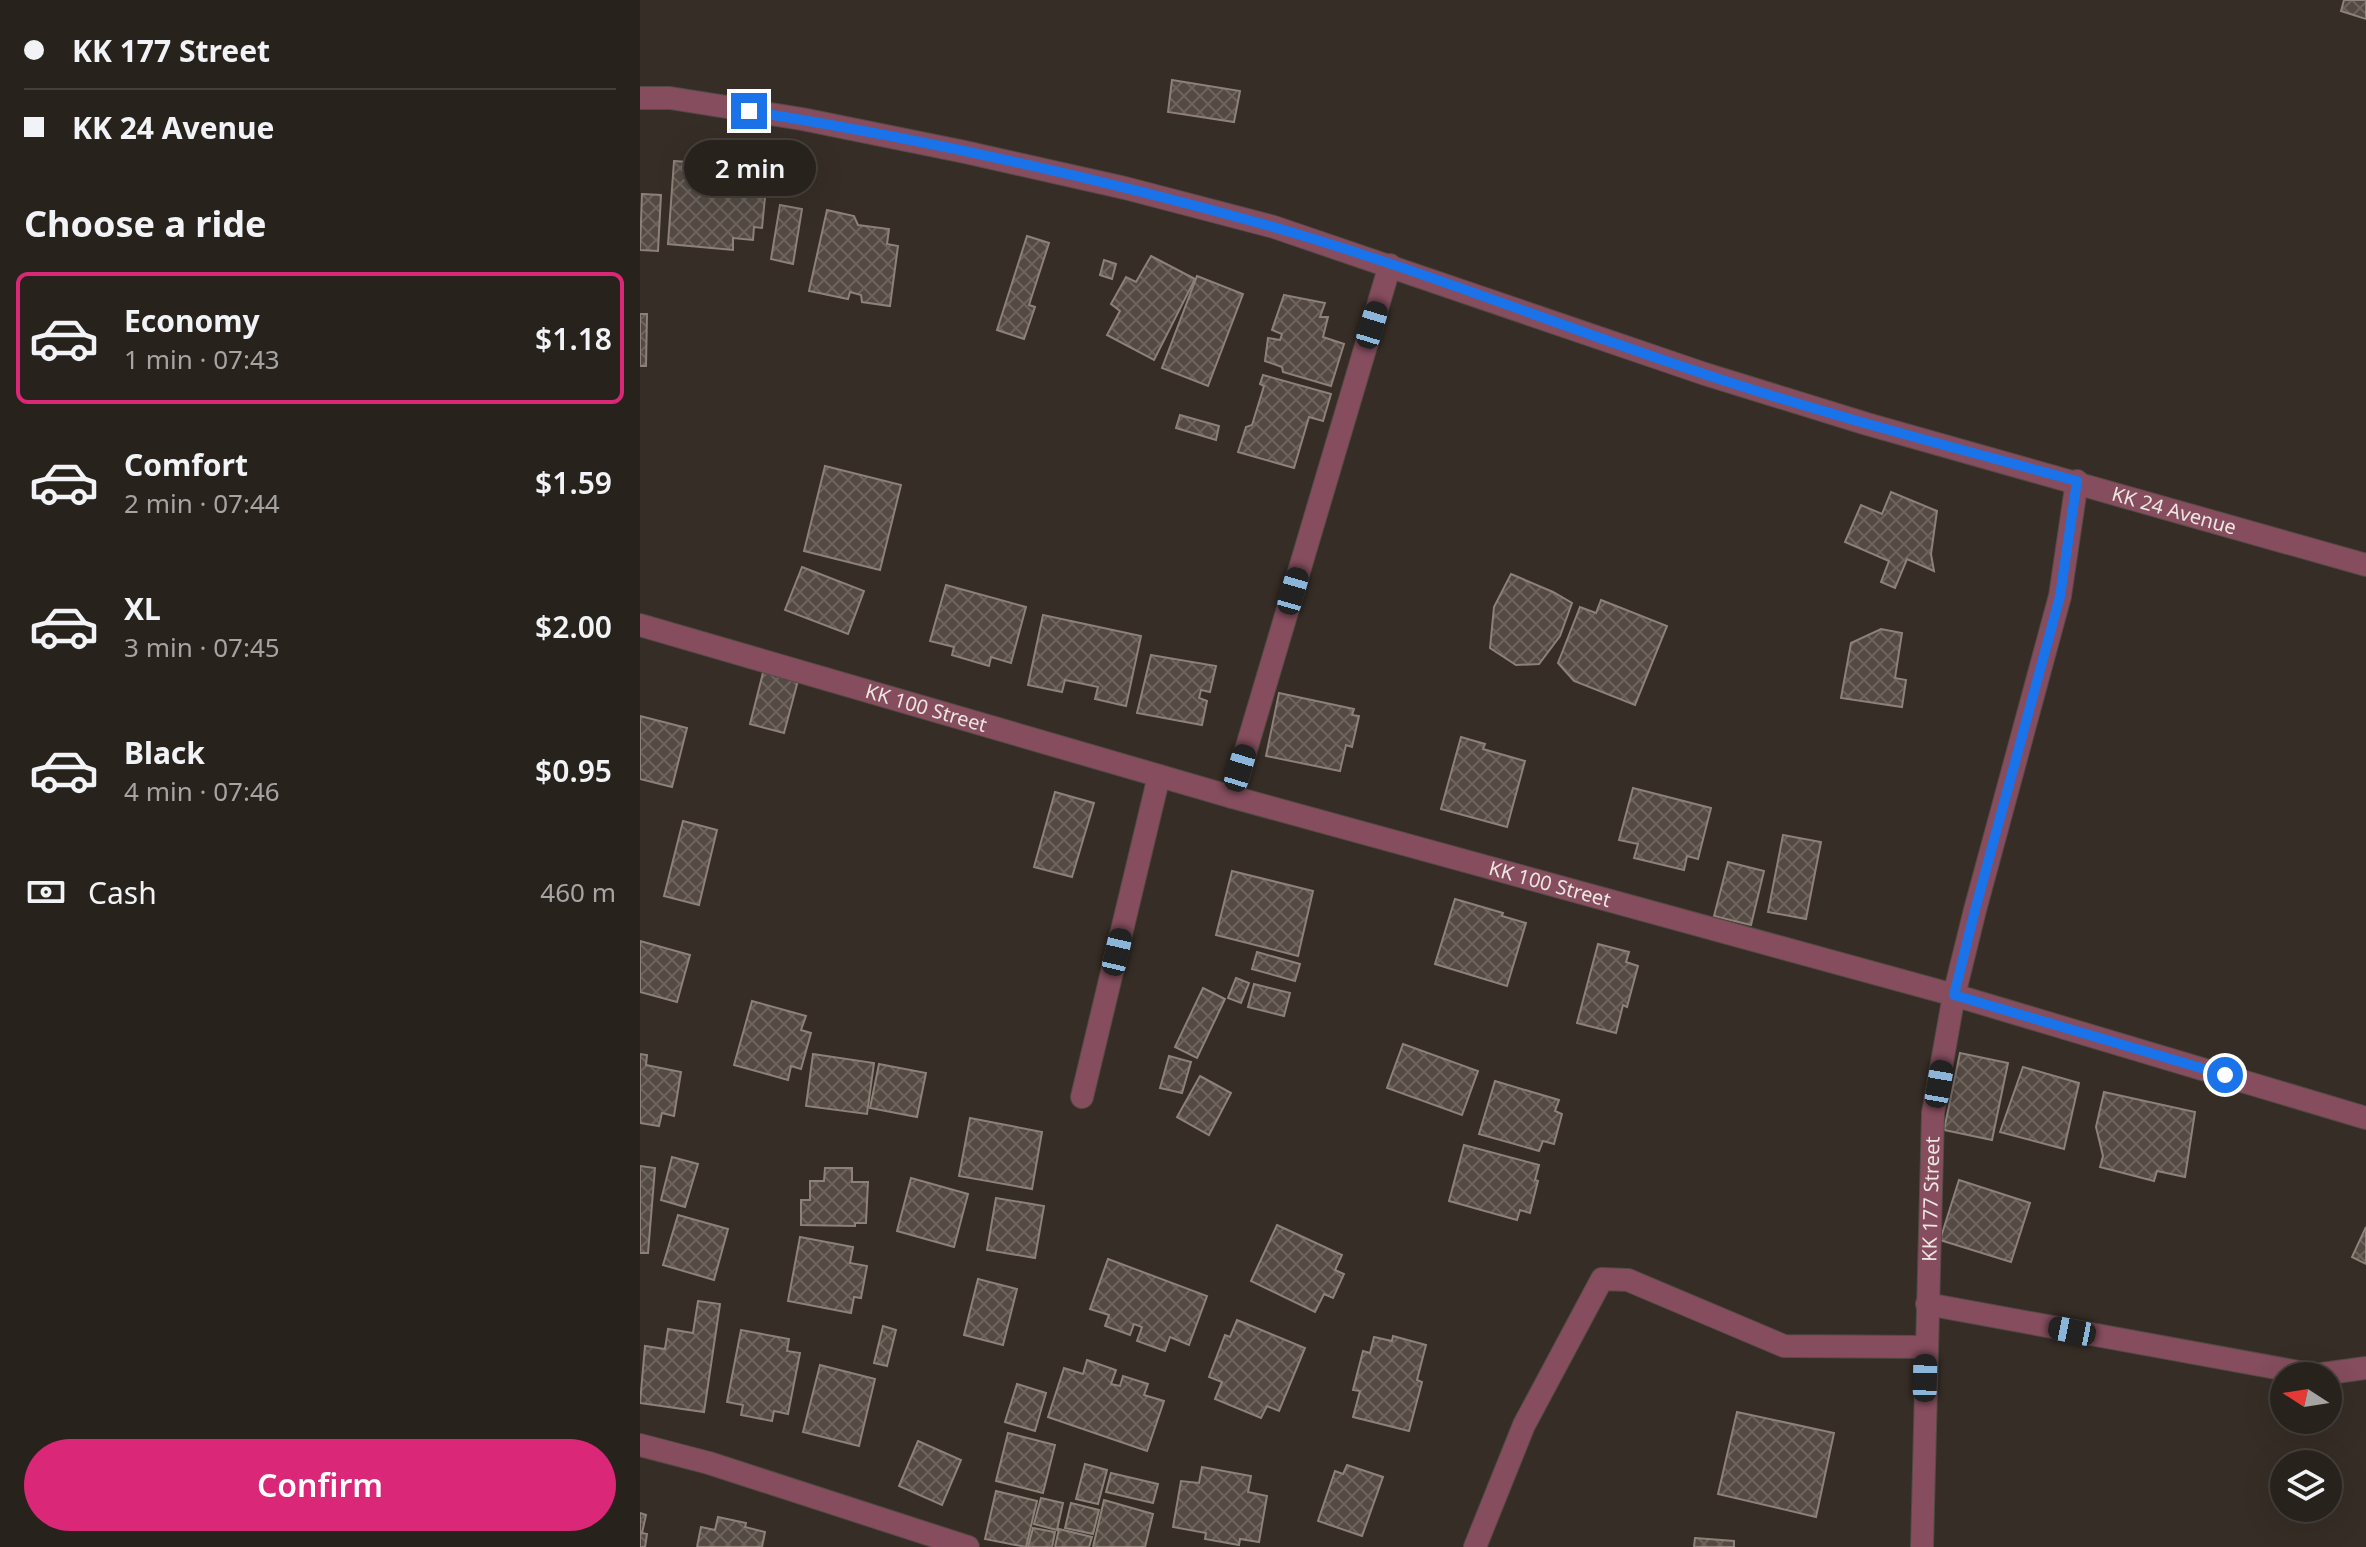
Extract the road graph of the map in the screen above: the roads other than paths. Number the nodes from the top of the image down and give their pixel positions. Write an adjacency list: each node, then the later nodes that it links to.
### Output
1 (640, 98): 2 (street, KK 24 Avenue)
2 (1390, 265): 3 (street, KK 24 Avenue); 7 (street)
3 (2077, 481): 4 (street, KK 24 Avenue); 8 (street)
4 (2366, 565)
5 (640, 625): 6 (street, KK 100 Street)
6 (1159, 776): 7 (street, KK 100 Street); 9 (street)
7 (1232, 797): 8 (street, KK 100 Street)
8 (1954, 995): 10 (street); 11 (street, KK 177 Street)
9 (1082, 1097)
10 (2366, 1118)
11 (1927, 1304): 12 (street, KK 177 Street); 13 (street)
12 (1926, 1347): 16 (street); 17 (street, KK 177 Street)
13 (2366, 1368)
14 (640, 1445): 15 (street)
15 (968, 1547)
16 (1475, 1547)
17 (1922, 1547)

